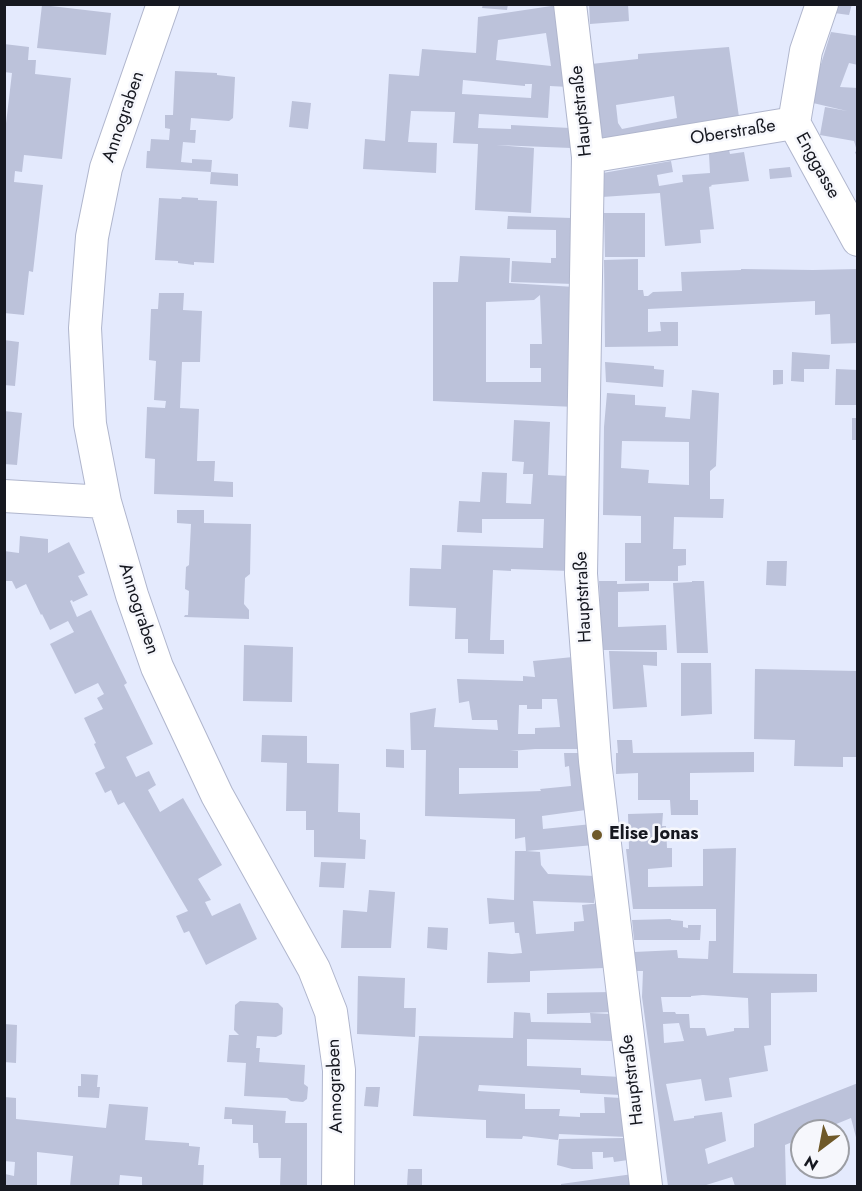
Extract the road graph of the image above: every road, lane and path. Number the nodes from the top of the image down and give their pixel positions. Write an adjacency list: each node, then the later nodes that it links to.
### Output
1 (163, 4): 8 (street, Annograben)
2 (570, 4): 5 (street, Hauptstraße)
3 (822, 4): 4 (street, Oberstraße)
4 (794, 123): 5 (street, Oberstraße); 6 (street, Enggasse)
5 (588, 157): 10 (street, Hauptstraße)
6 (858, 240)
7 (4, 496): 8 (street)
8 (105, 502): 9 (street, Annograben)
9 (338, 1186)
10 (646, 1186)

